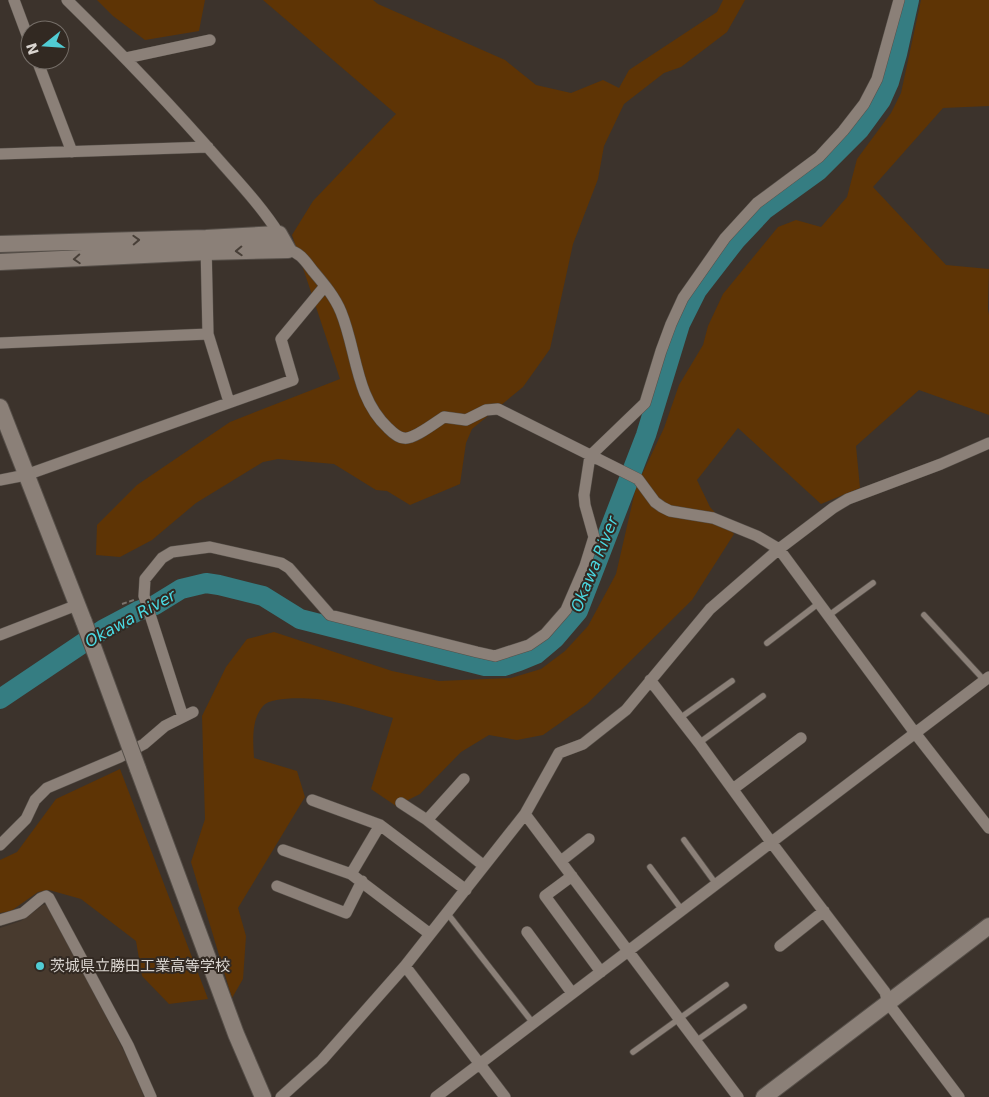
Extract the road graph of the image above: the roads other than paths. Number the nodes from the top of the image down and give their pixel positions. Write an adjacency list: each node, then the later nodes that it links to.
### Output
1 (14, 0): 4 (street)
2 (67, 0): 6 (street)
3 (898, 0): 22 (street)
4 (22, 20)
5 (210, 40): 6 (street)
6 (126, 58): 8 (street)
7 (41, 70): 9 (street)
8 (208, 147): 9 (street); 11 (street)
9 (72, 152): 10 (street)
10 (0, 154)
11 (279, 234): 13 (street); 14 (street)
12 (0, 244): 13 (street, one-way to 13)
13 (206, 245): 14 (street, one-way to 13); 15 (street, one-way to 15); 17 (street)
14 (288, 250): 16 (street)
15 (0, 262)
16 (325, 286): 19 (street); 22 (street)
17 (208, 334): 18 (street); 19 (street)
18 (0, 343)
19 (229, 402): 23 (street)
20 (0, 407): 23 (street)
21 (989, 443): 25 (street)
22 (590, 456): 25 (street); 52 (street)
23 (26, 475): 24 (street); 28 (street)
24 (0, 480)
25 (779, 549): 27 (street); 34 (street)
26 (872, 583): 30 (lane)
27 (819, 603): 30 (street); 32 (lane)
28 (77, 605): 31 (street); 84 (street, bridge)
29 (924, 615): 33 (lane)
30 (828, 616): 38 (street)
31 (0, 635)
32 (767, 643)
33 (986, 678): 38 (street)
34 (650, 680): 37 (street); 45 (street)
35 (732, 681): 37 (lane)
36 (763, 696): 40 (lane)
37 (680, 718): 40 (street)
38 (914, 733): 48 (street); 51 (street)
39 (801, 738): 42 (street)
40 (699, 743): 42 (street)
41 (464, 779): 46 (street)
42 (734, 789): 51 (street)
43 (312, 800): 47 (street)
44 (401, 803): 46 (street)
45 (525, 814): 54 (street); 55 (street)
46 (427, 820): 55 (street)
47 (380, 825): 57 (street); 62 (street)
48 (989, 828)
49 (589, 839): 54 (street)
50 (684, 840): 60 (lane)
51 (771, 842): 60 (street); 64 (street)
52 (0, 844)
53 (283, 850): 57 (street)
54 (561, 861): 58 (street)
55 (484, 866): 62 (street)
56 (650, 867): 63 (lane)
57 (351, 874): 59 (street)
58 (572, 876): 71 (street); 73 (street)
59 (362, 881): 61 (street); 69 (street)
60 (716, 884): 63 (street)
61 (277, 886)
62 (466, 890): 65 (street)
63 (682, 910): 71 (street)
64 (824, 911): 70 (street); 76 (street)
65 (447, 913): 69 (street); 79 (lane)
66 (0, 920): 83 (street)
67 (989, 926): 76 (street)
68 (527, 932): 75 (street)
69 (430, 934): 72 (street)
70 (780, 946)
71 (627, 952): 73 (street); 78 (street)
72 (405, 966): 82 (street); 85 (street)
73 (601, 972): 75 (street)
74 (726, 985): 78 (lane)
75 (572, 993): 79 (street)
76 (888, 1003): 89 (street); 90 (street)
77 (744, 1007): 80 (lane)
78 (679, 1018): 80 (street); 81 (lane)
79 (533, 1023): 82 (street)
80 (696, 1041): 88 (street)
81 (633, 1052)
82 (479, 1064): 86 (street); 87 (street)
83 (151, 1097)
84 (263, 1097)
85 (281, 1097)
86 (436, 1097)
87 (505, 1097)
88 (738, 1097)
89 (764, 1097)
90 (959, 1097)

